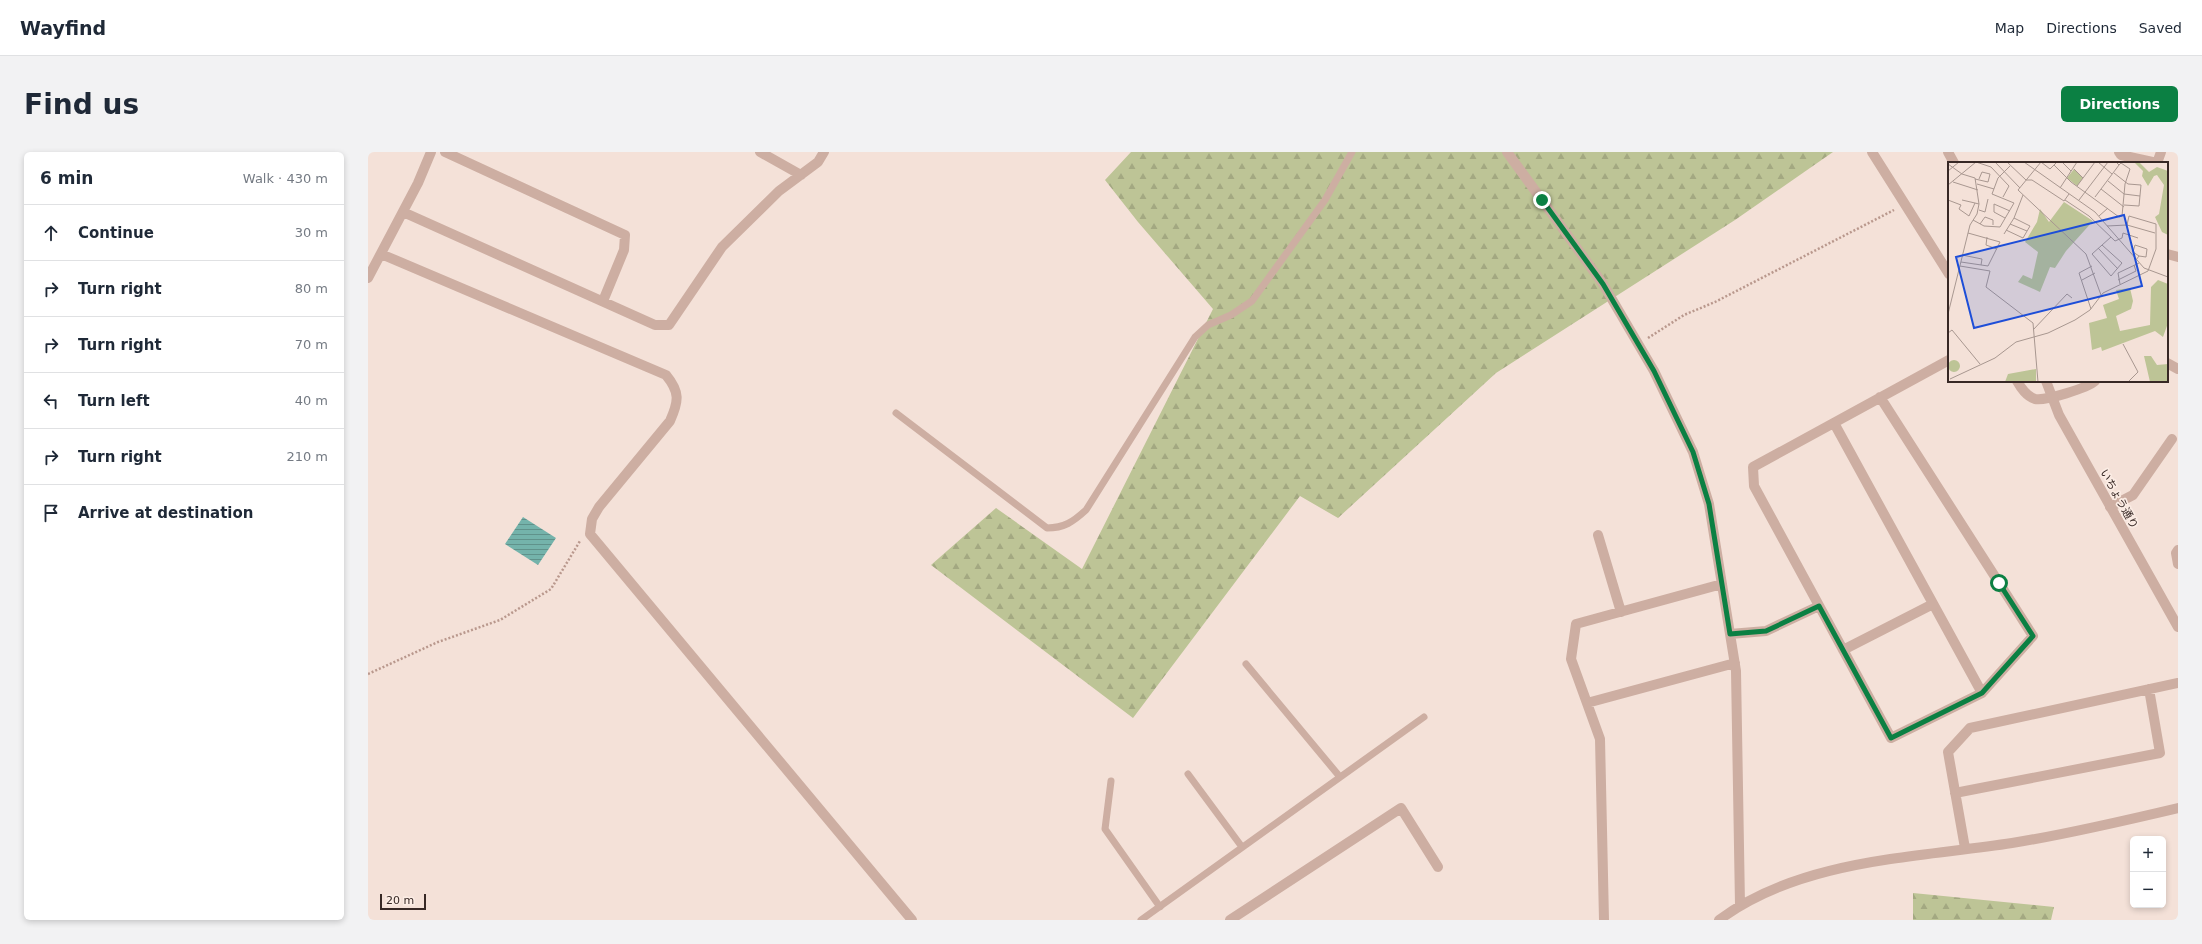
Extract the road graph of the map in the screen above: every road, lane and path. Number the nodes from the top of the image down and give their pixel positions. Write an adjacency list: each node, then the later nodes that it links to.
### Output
1 (431, 152): 16 (street)
2 (445, 152): 22 (street)
3 (760, 152): 14 (street)
4 (824, 152): 14 (street)
5 (1352, 152): 32 (lane)
6 (1507, 152): 23 (street)
7 (1872, 152): 15 (street)
8 (1948, 152): 11 (street)
9 (2119, 152): 12 (street)
10 (2161, 152): 13 (street)
11 (1953, 162)
12 (2152, 162)
13 (2157, 162)
14 (800, 175): 22 (street)
15 (1905, 204): 20 (street); 23 (path)
16 (403, 212): 17 (street); 22 (street)
17 (381, 254): 21 (street); 36 (street)
18 (2168, 254): 19 (street)
19 (2178, 257)
20 (1948, 272)
21 (368, 278)
22 (603, 301)
23 (1638, 344): 40 (street)
24 (1948, 361): 30 (street)
25 (2168, 364): 26 (street)
26 (2178, 370)
27 (2018, 382): 31 (street)
28 (2046, 382): 31 (street, いちょう通り)
29 (2092, 382): 31 (street)
30 (1880, 397): 33 (street); 52 (street)
31 (2052, 398): 35 (street, いちょう通り)
32 (896, 413)
33 (1834, 423): 41 (street); 42 (street)
34 (2172, 439): 35 (street)
35 (2110, 507): 44 (street, いちょう通り)
36 (590, 534): 49 (path); 65 (street)
37 (1598, 535): 43 (street)
38 (2178, 550): 39 (street)
39 (2178, 564)
40 (1722, 584): 43 (street); 45 (street)
41 (1933, 604): 46 (street); 52 (street)
42 (1819, 606): 45 (street); 46 (street)
43 (1621, 612): 53 (street)
44 (2178, 627)
45 (1730, 634): 47 (street)
46 (1843, 650): 52 (street)
47 (1735, 663): 53 (street); 63 (street)
48 (1246, 664): 56 (lane)
49 (368, 674)
50 (2178, 683): 51 (street)
51 (2149, 689): 58 (street); 58 (street)
52 (1982, 693)
53 (1587, 703): 68 (street)
54 (1424, 717): 56 (lane)
55 (1188, 774): 60 (lane)
56 (1340, 777): 60 (lane)
57 (1111, 780): 64 (lane)
58 (1955, 793): 61 (street)
59 (2178, 808): 61 (street)
60 (1242, 847): 64 (lane)
61 (1965, 848): 63 (street)
62 (1438, 866): 67 (street)
63 (1740, 904): 69 (street)
64 (1160, 907): 66 (lane)
65 (912, 920)
66 (1141, 920)
67 (1230, 920)
68 (1604, 920)
69 (1719, 920)

